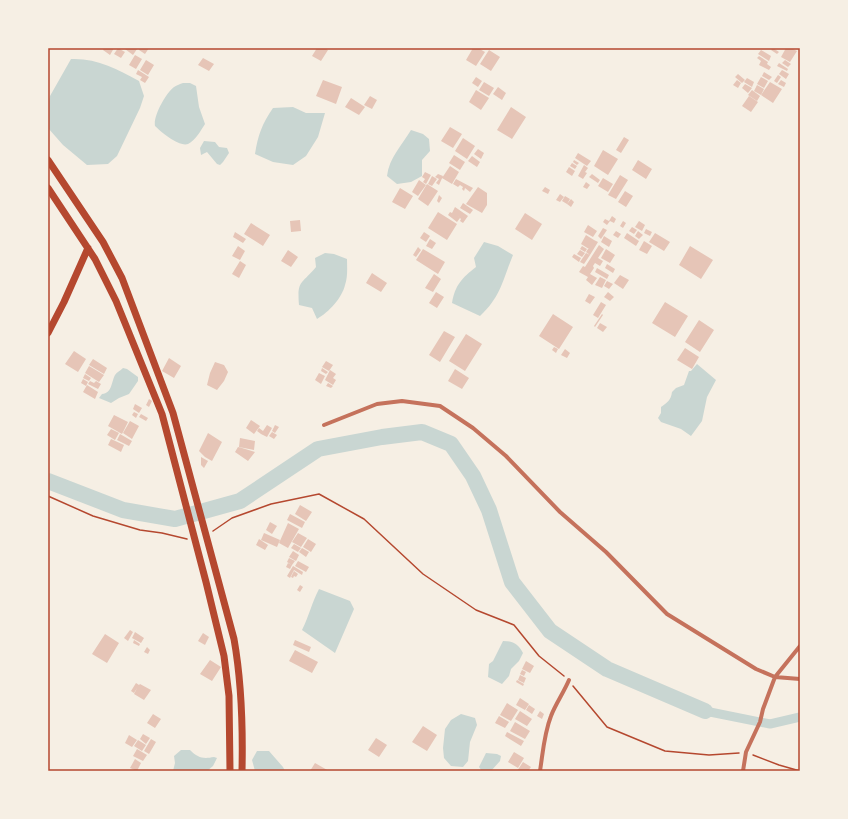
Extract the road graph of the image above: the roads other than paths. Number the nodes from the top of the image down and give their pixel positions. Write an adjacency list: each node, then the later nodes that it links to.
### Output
1 (48, 160): 11 (main road)
2 (48, 188): 3 (main road)
3 (88, 248): 4 (main road); 10 (main road)
4 (48, 334)
5 (324, 425): 7 (street)
6 (800, 646): 7 (street)
7 (775, 677): 9 (street); 13 (street)
8 (569, 680): 12 (street)
9 (800, 680)
10 (230, 771)
11 (242, 771)
12 (540, 771)
13 (743, 771)

